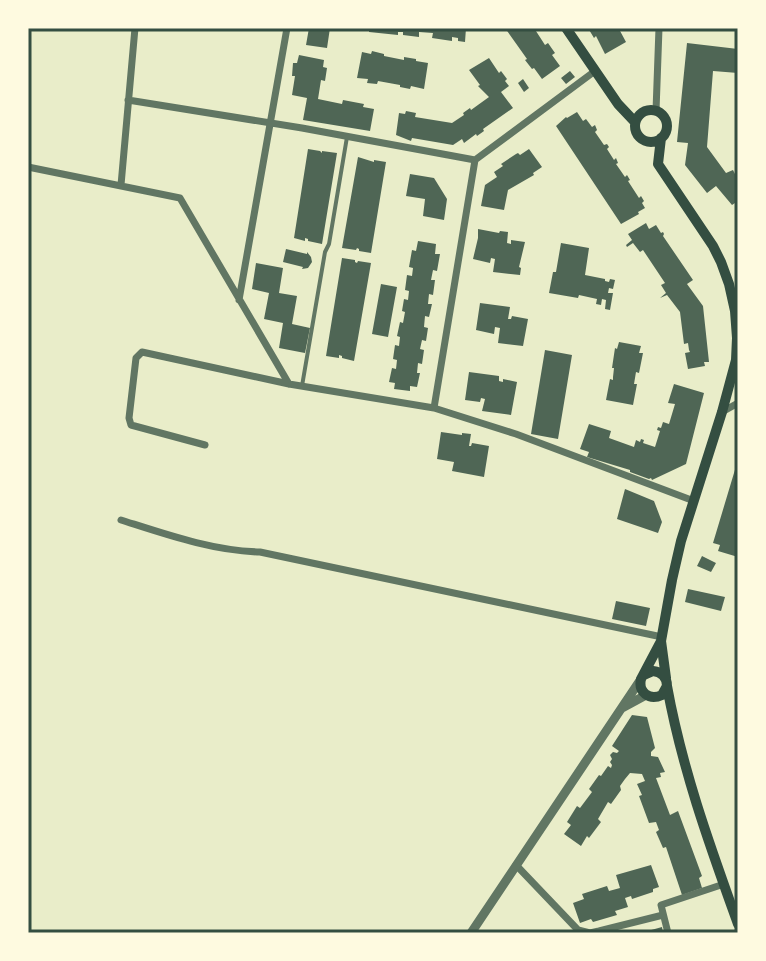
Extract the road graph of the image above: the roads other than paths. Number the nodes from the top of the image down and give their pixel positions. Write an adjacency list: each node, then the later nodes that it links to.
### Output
1 (135, 28): 6 (street)
2 (287, 28): 9 (street)
3 (566, 28): 5 (main road)
4 (659, 28): 7 (street)
5 (595, 71): 8 (main road); 13 (street)
6 (128, 100): 9 (street); 16 (street)
7 (656, 111): 8 (main road); 11 (main road)
8 (635, 122): 12 (main road)
9 (271, 123): 10 (street); 17 (street)
10 (347, 137): 13 (street); 20 (lane)
11 (661, 138): 12 (main road); 14 (main road)
12 (643, 140): 14 (main road)
13 (475, 160): 22 (street)
14 (658, 164): 18 (main road)
15 (28, 167): 16 (street)
16 (121, 185): 17 (street)
17 (239, 300): 19 (street)
18 (737, 360): 23 (main road)
19 (289, 384): 20 (street); 24 (street)
20 (302, 386): 22 (street)
21 (738, 403): 23 (street)
22 (434, 408): 25 (street)
23 (722, 412): 25 (main road)
24 (205, 445)
25 (694, 501): 27 (main road)
26 (121, 520): 27 (street)
27 (662, 639): 28 (main road); 29 (main road)
28 (643, 677): 29 (main road); 30 (main road); 31 (street)
29 (666, 682): 30 (main road); 32 (main road)
30 (649, 696): 31 (street); 32 (main road)
31 (622, 708): 33 (street)
32 (673, 722): 34 (main road)
33 (516, 865): 35 (street); 37 (street)
34 (724, 884): 35 (street); 36 (main road)
35 (663, 915): 38 (street)
36 (738, 924)
37 (471, 933)
38 (668, 933)

